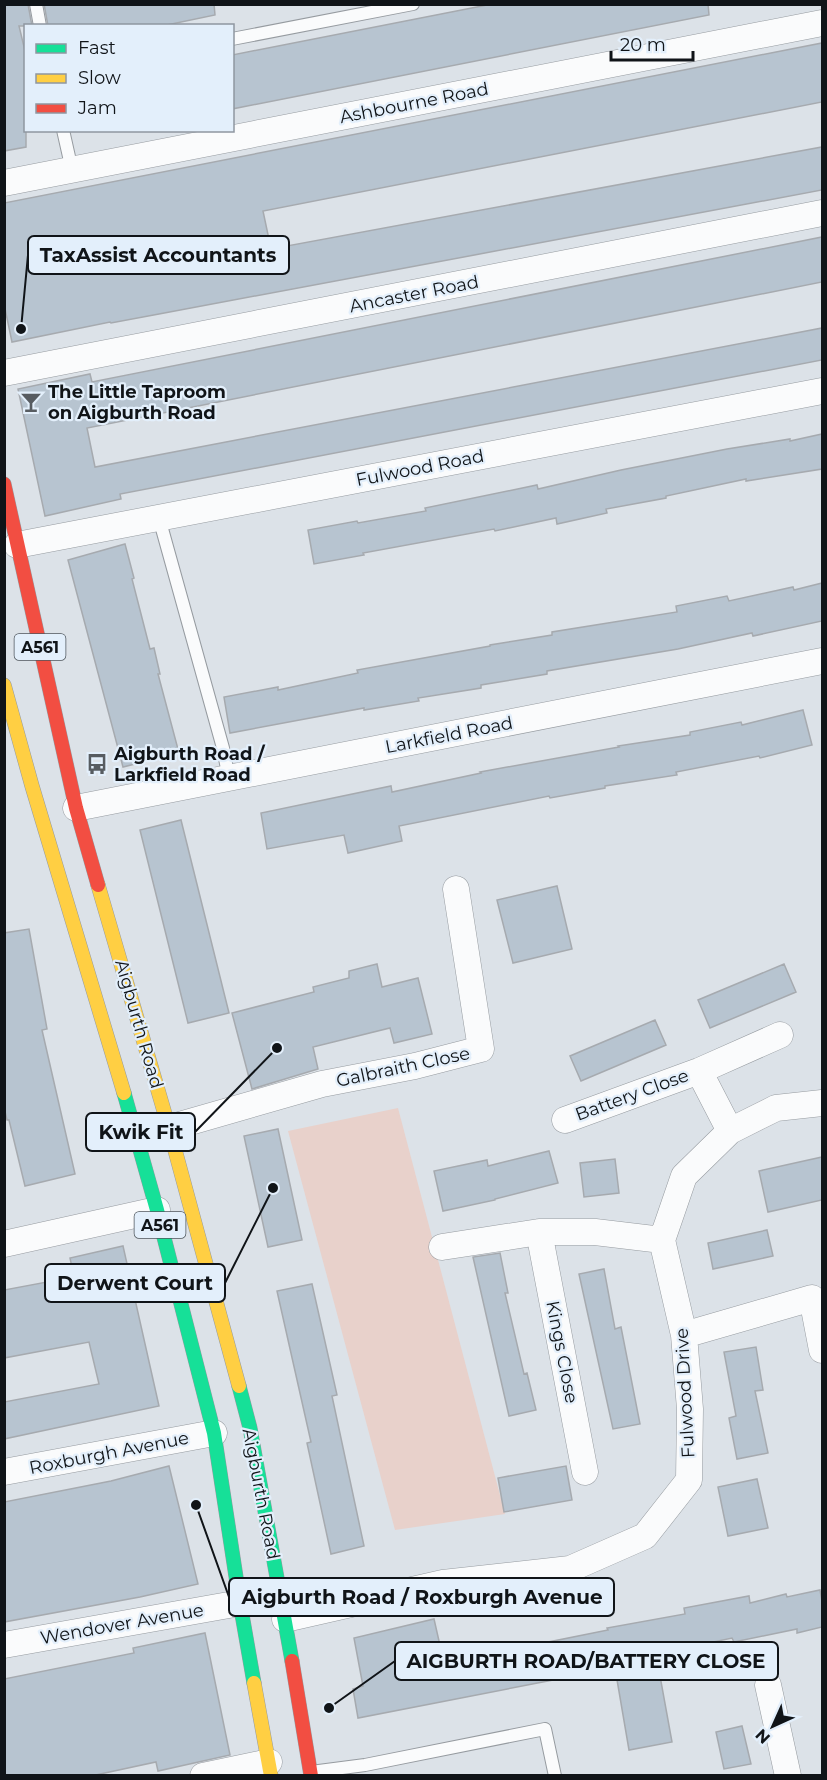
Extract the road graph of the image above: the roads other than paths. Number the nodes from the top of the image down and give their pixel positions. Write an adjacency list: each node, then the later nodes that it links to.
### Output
1 (36, 4): 4 (lane)
2 (413, 4): 5 (lane)
3 (822, 23): 7 (street, Ashbourne Road)
4 (40, 24)
5 (234, 39)
6 (63, 132): 7 (lane)
7 (72, 170): 8 (street, Ashbourne Road)
8 (4, 183)
9 (822, 213): 10 (street, Ancaster Road)
10 (4, 373)
11 (822, 391): 13 (street, Fulwood Road)
12 (4, 484): 14 (highway, Aigburth Road / A561)
13 (159, 518): 14 (street, Fulwood Road); 17 (lane)
14 (17, 545): 18 (highway, Aigburth Road / A561)
15 (822, 661): 17 (street, Larkfield Road)
16 (4, 685): 26 (highway, Aigburth Road / A561)
17 (229, 779): 18 (street, Larkfield Road)
18 (76, 808): 24 (highway, Aigburth Road / A561)
19 (456, 889): 24 (street, Galbraith Close)
20 (780, 1035): 21 (street, Battery Close)
21 (699, 1071): 23 (street, Battery Close); 25 (street, Battery Close)
22 (822, 1103): 25 (street)
23 (565, 1120)
24 (169, 1128): 37 (highway, Aigburth Road / A561)
25 (730, 1131): 28 (street)
26 (157, 1210): 29 (street); 33 (highway, Aigburth Road / A561)
27 (539, 1232): 28 (street); 30 (street); 35 (street, Kings Close)
28 (662, 1240): 31 (street, Fulwood Drive)
29 (4, 1244)
30 (442, 1247)
31 (684, 1335): 32 (street); 37 (street, Fulwood Drive)
32 (822, 1350)
33 (214, 1433): 34 (street, Roxburgh Avenue); 36 (highway, Aigburth Road / A561)
34 (4, 1472)
35 (585, 1472)
36 (240, 1603): 38 (street, Wendover Avenue); 40 (highway, Aigburth Road / A561)
37 (285, 1619): 41 (highway, Aigburth Road / A561)
38 (4, 1645)
39 (768, 1685): 44 (street)
40 (270, 1769): 42 (street)
41 (310, 1774): 43 (lane)
42 (203, 1776)
43 (555, 1776)
44 (788, 1776)

